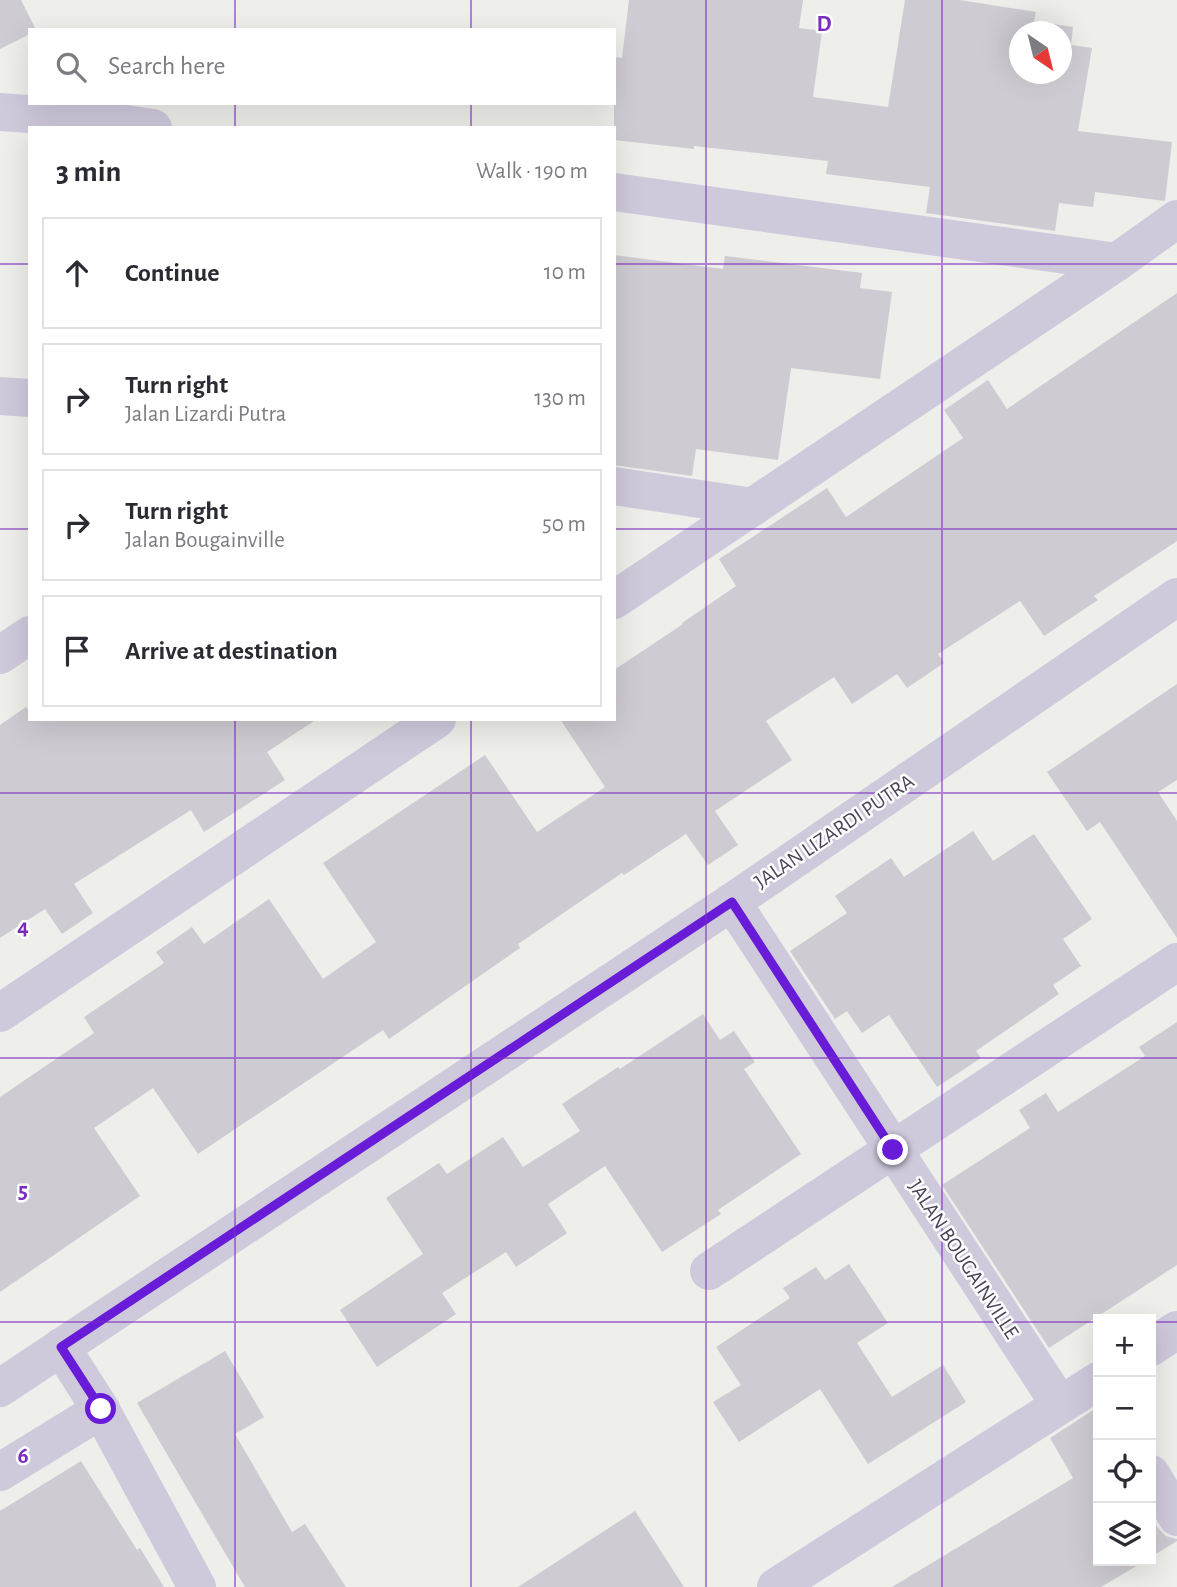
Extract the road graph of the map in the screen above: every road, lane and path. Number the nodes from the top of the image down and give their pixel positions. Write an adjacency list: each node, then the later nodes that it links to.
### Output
1 (0, 112): 2 (street)
2 (139, 126)
3 (616, 192): 5 (street)
4 (1177, 219): 5 (street)
5 (1117, 262): 9 (street)
6 (0, 396): 7 (street)
7 (28, 398)
8 (616, 486): 9 (street)
9 (753, 507): 11 (street)
10 (1177, 597): 15 (street, JALAN LIZARDI PUTRA)
11 (616, 599)
12 (28, 636): 13 (street)
13 (0, 655)
14 (434, 721): 17 (street)
15 (732, 902): 18 (street, JALAN BOUGAINVILLE); 22 (street, JALAN LIZARDI PUTRA)
16 (1177, 962): 18 (street)
17 (0, 1013)
18 (893, 1150): 19 (street); 25 (street, JALAN BOUGAINVILLE)
19 (709, 1271)
20 (1177, 1330): 21 (street)
21 (1156, 1344)
22 (61, 1347): 24 (street, JALAN LIZARDI PUTRA); 26 (street)
23 (1093, 1386): 25 (street)
24 (0, 1388)
25 (1060, 1405): 31 (street)
26 (101, 1409): 27 (street); 30 (street)
27 (0, 1472)
28 (1156, 1482): 29 (street)
29 (1177, 1517)
30 (197, 1587)
31 (776, 1587)

